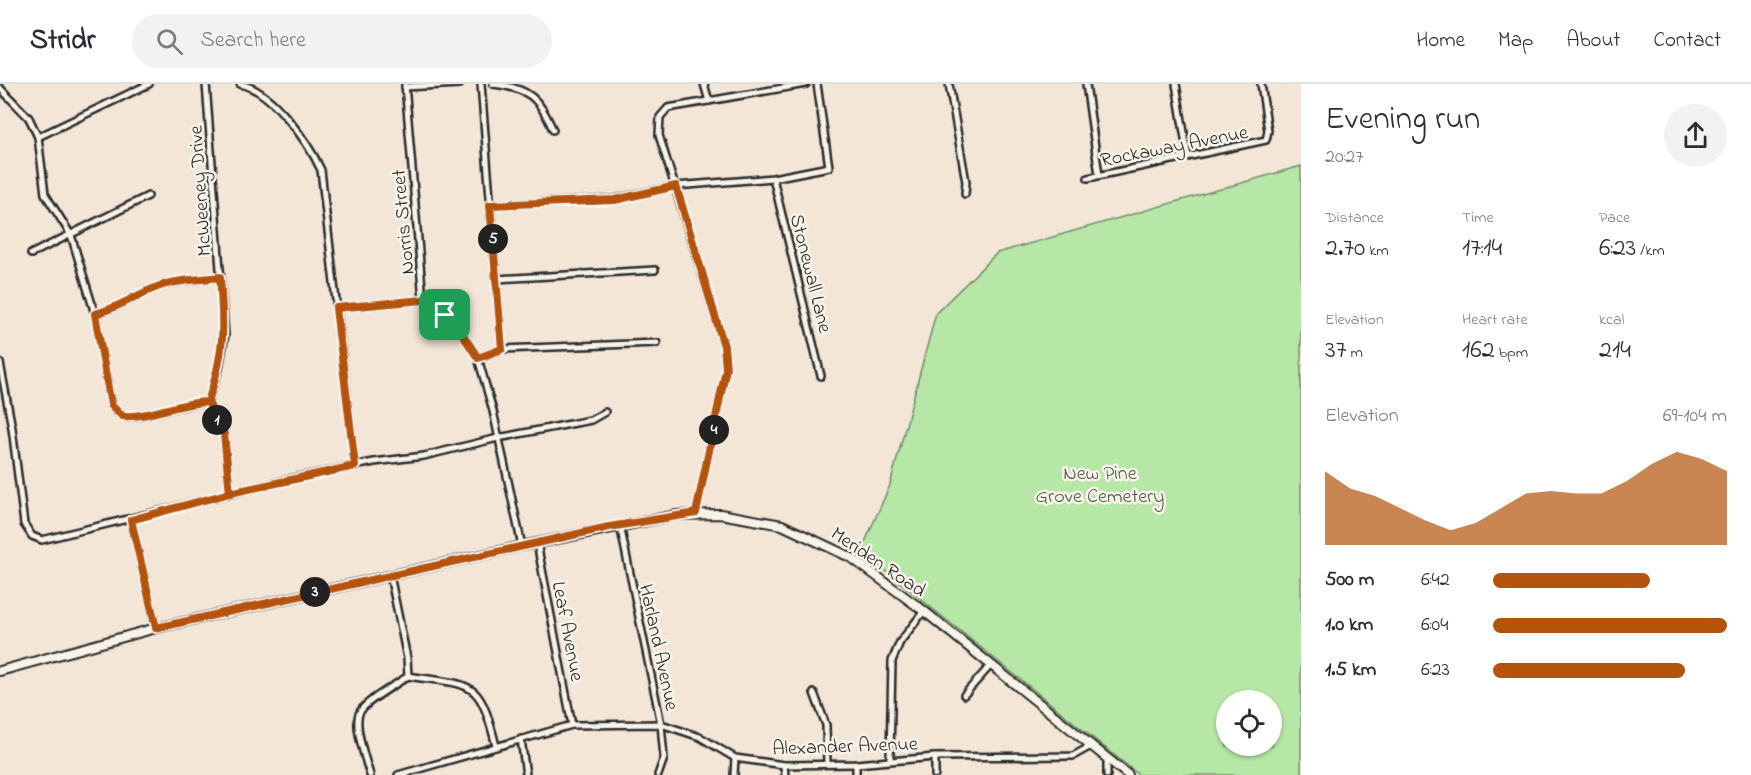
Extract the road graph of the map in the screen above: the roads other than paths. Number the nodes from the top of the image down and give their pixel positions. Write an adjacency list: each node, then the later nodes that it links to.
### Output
1 (149, 84): 18 (street)
2 (206, 84): 30 (street, McWeeney Drive)
3 (240, 84): 33 (street)
4 (460, 84): 14 (street)
5 (481, 84): 26 (street)
6 (493, 84): 17 (street)
7 (704, 84): 16 (street)
8 (806, 84): 16 (street)
9 (818, 84): 21 (street)
10 (949, 84): 24 (street)
11 (1086, 84): 20 (street)
12 (1176, 84): 19 (street)
13 (1261, 84): 19 (street, Rockaway Avenue)
14 (405, 86): 32 (street, Norris Street)
15 (0, 88): 18 (street)
16 (709, 101): 23 (street)
17 (553, 130)
18 (38, 137): 27 (street)
19 (1188, 157): 20 (street, Rockaway Avenue)
20 (1099, 175): 22 (street, Rockaway Avenue)
21 (773, 178): 23 (street); 39 (street, Stonewall Lane)
22 (1088, 178)
23 (676, 186): 26 (street); 45 (street)
24 (965, 194)
25 (148, 196): 27 (street)
26 (490, 205): 31 (street)
27 (71, 235): 28 (street); 34 (street)
28 (31, 254)
29 (656, 270): 31 (street)
30 (220, 277): 34 (street); 40 (street, McWeeney Drive)
31 (496, 279): 36 (street)
32 (423, 300): 33 (street); 37 (street, Norris Street)
33 (336, 308): 43 (street)
34 (95, 314): 40 (street)
35 (657, 343): 36 (street)
36 (502, 349): 37 (street)
37 (478, 358): 42 (street, Norris Street)
38 (0, 363): 46 (street)
39 (821, 376)
40 (208, 402): 44 (street)
41 (605, 412): 42 (street)
42 (498, 438): 43 (street); 49 (street, Norris Street)
43 (355, 466): 44 (street)
44 (230, 493): 46 (street)
45 (696, 513): 47 (main road, Meriden Road); 51 (main road, Meriden Road)
46 (131, 520): 52 (street)
47 (620, 525): 48 (main road, Meriden Road); 58 (street, Harland Avenue)
48 (537, 543): 49 (main road, Meriden Road); 59 (street, Leaf Avenue)
49 (522, 546): 50 (main road, Meriden Road)
50 (390, 575): 52 (main road, Meriden Road); 55 (street)
51 (924, 611): 53 (main road, Meriden Road); 65 (street)
52 (156, 628): 54 (main road, Meriden Road)
53 (990, 666): 57 (street); 62 (main road, Meriden Road)
54 (0, 672)
55 (408, 676): 61 (street); 70 (street)
56 (814, 693): 67 (street)
57 (964, 695)
58 (661, 724): 59 (street, Alexander Avenue); 64 (street, Alexander Avenue); 73 (street, Harland Avenue)
59 (572, 725): 60 (street, Alexander Avenue)
60 (521, 739): 61 (street, Alexander Avenue); 72 (street)
61 (496, 746): 71 (street, Alexander Avenue)
62 (1091, 746): 63 (street, Alexander Avenue); 66 (main road, Meriden Road)
63 (936, 757): 65 (street, Alexander Avenue); 77 (street)
64 (735, 758): 69 (street, Alexander Avenue); 74 (street)
65 (890, 759): 68 (street, Alexander Avenue)
66 (1107, 759): 78 (street); 79 (main road, Meriden Road)
67 (827, 764): 68 (street, Alexander Avenue); 69 (street, Alexander Avenue)
68 (856, 764): 76 (street)
69 (784, 765): 75 (street)
70 (370, 775)
71 (398, 775)
72 (526, 775)
73 (658, 775)
74 (734, 775)
75 (784, 775)
76 (856, 775)
77 (935, 775)
78 (1107, 775)
79 (1128, 775)

